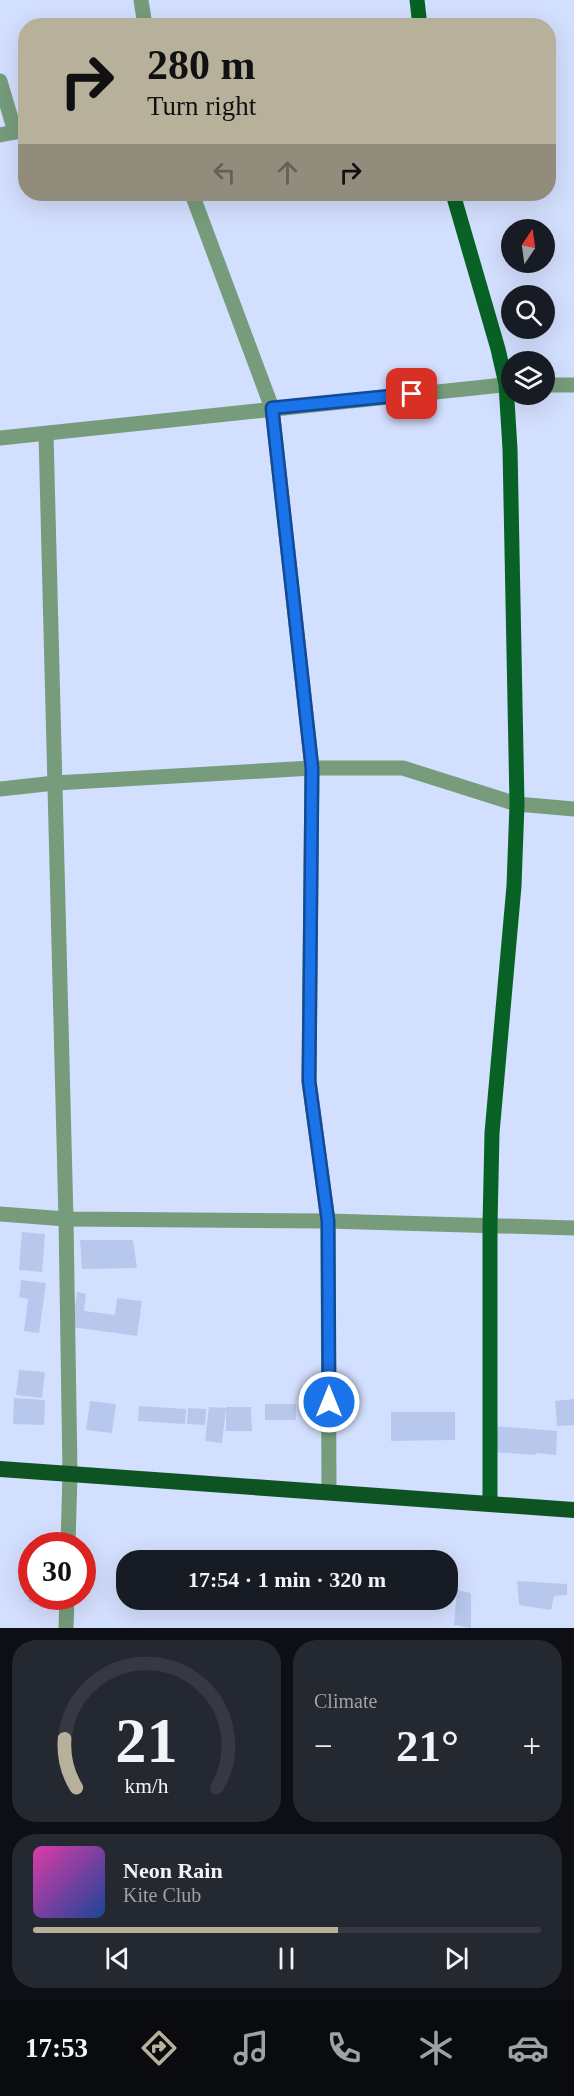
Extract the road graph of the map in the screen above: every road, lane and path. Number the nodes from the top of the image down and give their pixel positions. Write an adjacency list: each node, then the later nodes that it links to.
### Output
1 (141, 0): 3 (street)
2 (417, 0): 4 (main road)
3 (144, 18)
4 (419, 18)
5 (0, 81): 6 (street)
6 (14, 132)
7 (195, 201): 14 (street)
8 (455, 201): 9 (main road)
9 (501, 359)
10 (501, 385): 14 (street)
11 (555, 385): 12 (street)
12 (574, 385)
13 (509, 405): 20 (main road)
14 (272, 408): 15 (street); 17 (street)
15 (46, 434): 16 (street); 18 (street)
16 (0, 438)
17 (312, 768): 18 (street); 20 (street); 24 (street)
18 (55, 783): 19 (street); 23 (street)
19 (0, 789)
20 (517, 804): 21 (street); 25 (main road)
21 (574, 809)
22 (0, 1214): 23 (street)
23 (66, 1218): 24 (street); 28 (street)
24 (328, 1221): 25 (street); 29 (street)
25 (490, 1226): 26 (street); 30 (main road)
26 (574, 1228)
27 (0, 1469): 28 (highway)
28 (70, 1473): 29 (highway); 32 (street)
29 (330, 1492): 30 (highway)
30 (490, 1504): 31 (highway)
31 (574, 1510)
32 (69, 1532)
33 (67, 1610): 34 (street)
34 (66, 1628)

